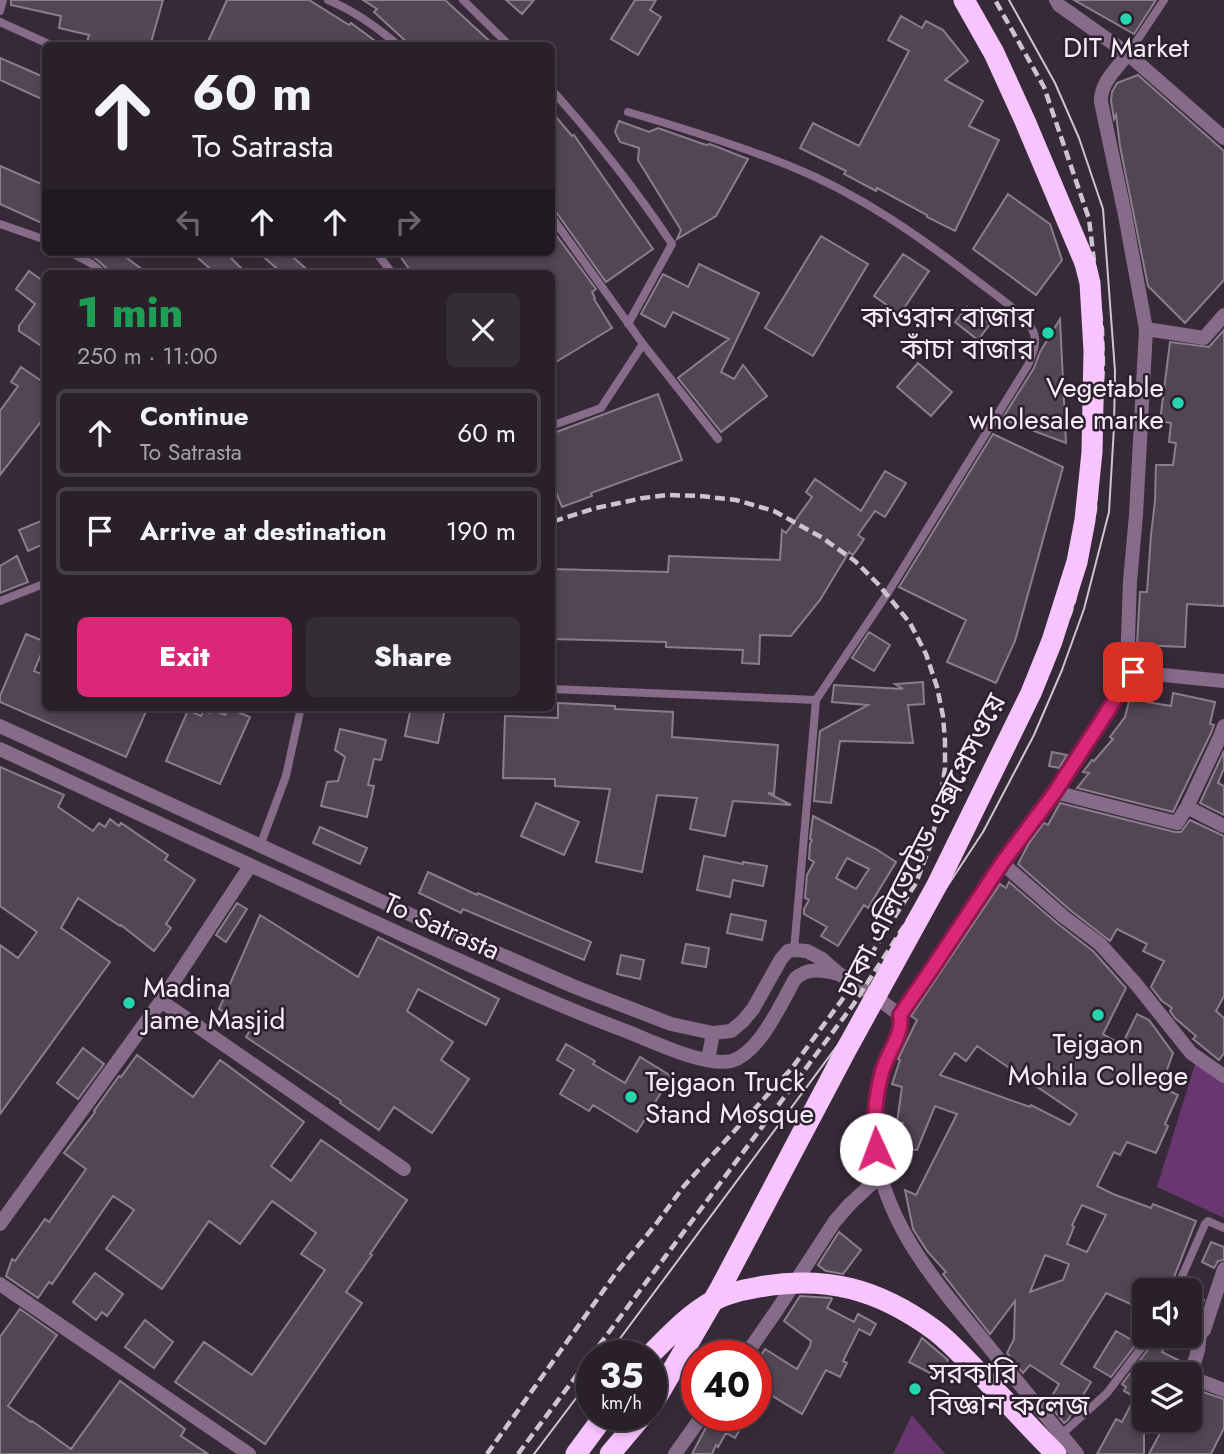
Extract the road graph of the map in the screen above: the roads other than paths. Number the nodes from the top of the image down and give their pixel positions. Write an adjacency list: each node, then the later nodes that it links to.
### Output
1 (2, 0): 7 (lane)
2 (328, 0): 10 (lane)
3 (463, 0): 11 (lane)
4 (964, 0): 64 (highway, ঢাকা এলিভেটেড এক্সপ্রেসওয়ে, bridge)
5 (1056, 0): 12 (street)
6 (1164, 0): 12 (lane)
7 (0, 12)
8 (0, 22): 9 (lane)
9 (44, 42)
10 (394, 42)
11 (506, 42)
12 (1128, 54): 15 (street); 25 (street)
13 (555, 93): 24 (lane)
14 (628, 112): 34 (lane)
15 (1224, 138)
16 (555, 222): 24 (lane)
17 (0, 224): 18 (lane)
18 (42, 239)
19 (77, 256): 21 (lane)
20 (379, 256): 22 (lane)
21 (99, 270)
22 (390, 270)
23 (1224, 315): 25 (street)
24 (628, 324): 26 (lane)
25 (1146, 329): 31 (street)
26 (643, 344): 27 (lane); 28 (lane)
27 (555, 425)
28 (718, 439)
29 (42, 584): 30 (lane)
30 (0, 600)
31 (1133, 672): 32 (street); 39 (street)
32 (1224, 681)
33 (555, 689): 34 (lane)
34 (816, 700): 45 (lane)
35 (300, 711): 42 (lane)
36 (0, 726): 42 (street)
37 (1224, 726): 40 (street)
38 (0, 749): 44 (street, To Satrasta)
39 (1055, 792): 40 (street); 43 (street)
40 (1186, 807): 41 (street)
41 (1224, 826)
42 (260, 846): 44 (street); 47 (street)
43 (1002, 863): 50 (street); 53 (street)
44 (250, 866): 48 (street); 49 (street, To Satrasta)
45 (794, 950): 46 (street); 51 (street)
46 (839, 974): 50 (street); 52 (street, To Satrasta)
47 (575, 987): 49 (street); 51 (street)
48 (161, 1001): 54 (street); 56 (street)
49 (566, 1009): 52 (street, To Satrasta)
50 (900, 1015): 55 (street)
51 (713, 1033): 52 (street)
52 (708, 1060)
53 (1224, 1076)
54 (404, 1169)
55 (880, 1176): 62 (street); 70 (street)
56 (0, 1224)
57 (1224, 1228): 59 (lane)
58 (1224, 1269): 65 (street)
59 (1181, 1278)
60 (0, 1284): 71 (street)
61 (665, 1340): 70 (highway, bridge)
62 (755, 1340)
63 (1141, 1348): 70 (lane)
64 (667, 1378)
65 (1224, 1390)
66 (593, 1431): 72 (highway)
67 (630, 1431): 73 (highway)
68 (637, 1431): 74 (highway, ঢাকা এলিভেটেড এক্সপ্রেসওয়ে)
69 (692, 1431): 75 (street)
70 (1058, 1444): 76 (street)
71 (249, 1454)
72 (576, 1454)
73 (610, 1454)
74 (624, 1454)
75 (676, 1454)
76 (1077, 1454)

